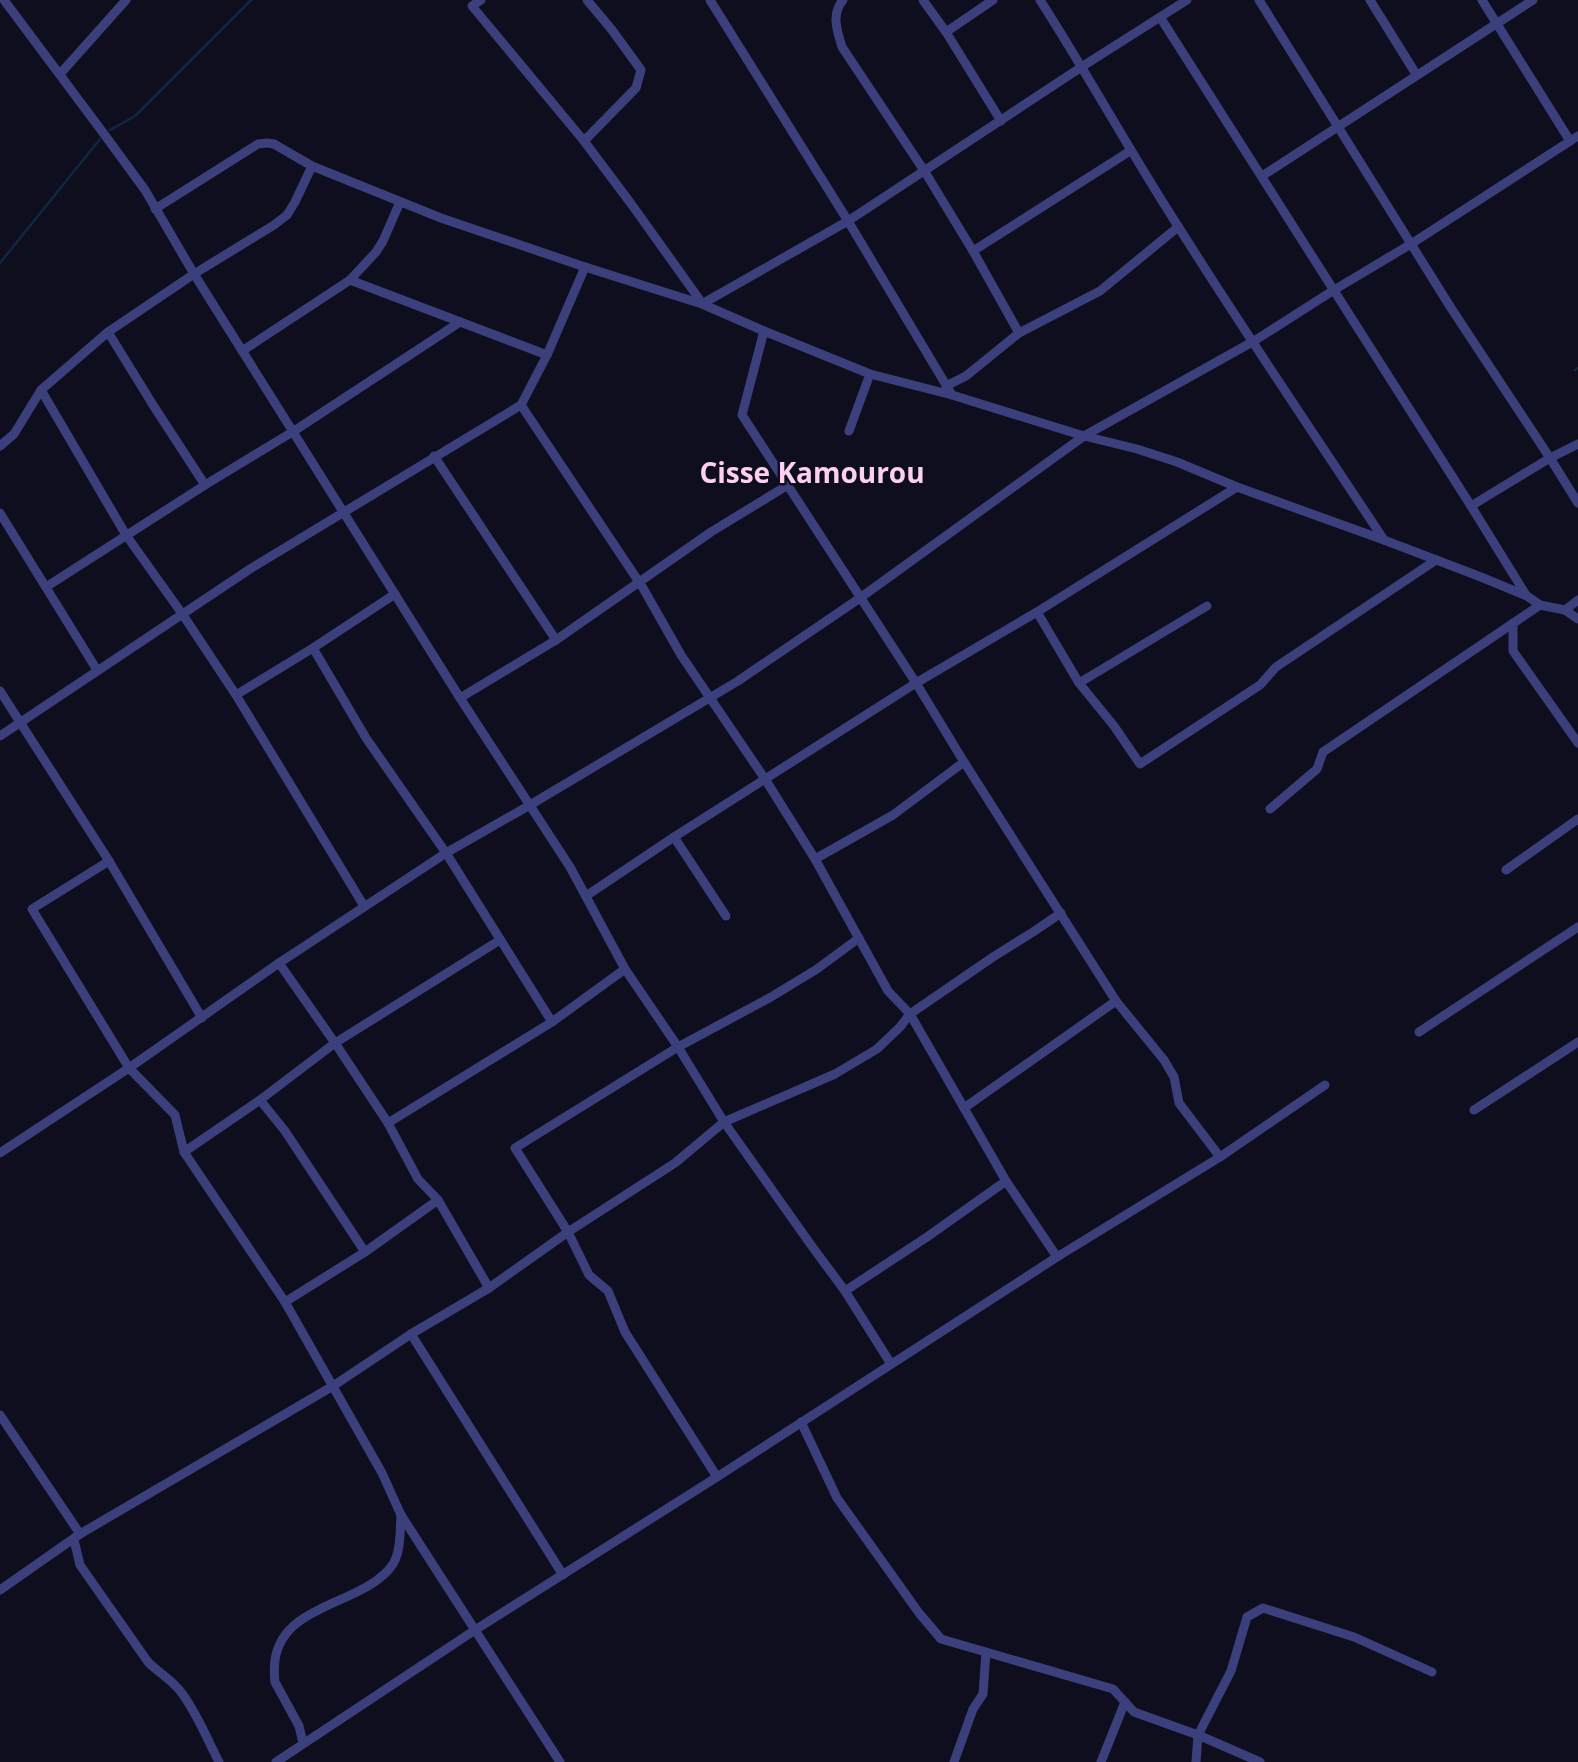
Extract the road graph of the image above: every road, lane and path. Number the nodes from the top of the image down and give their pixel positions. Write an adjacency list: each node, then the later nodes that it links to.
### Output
1 (4, 0): 19 (street)
2 (126, 0): 19 (street)
3 (481, 0): 24 (street)
4 (587, 0): 24 (street)
5 (710, 0): 31 (street)
6 (843, 0): 27 (street)
7 (923, 0): 17 (street)
8 (993, 0): 17 (street)
9 (1040, 0): 18 (street)
10 (1187, 0): 15 (street)
11 (1259, 0): 22 (street)
12 (1370, 0): 20 (street)
13 (1482, 0): 16 (street)
14 (1532, 0): 16 (street)
15 (1160, 17): 18 (street); 28 (street)
16 (1496, 23): 20 (street); 23 (street)
17 (946, 32): 21 (street)
18 (1083, 66): 21 (street); 25 (street)
19 (60, 74): 30 (street)
20 (1416, 74): 22 (street)
21 (1001, 121): 27 (street)
22 (1339, 128): 28 (street); 33 (street)
23 (1574, 138): 33 (street)
24 (584, 141): 39 (street)
25 (1130, 151): 32 (street); 34 (street)
26 (312, 166): 29 (street); 30 (street); 36 (street)
27 (925, 172): 31 (street); 34 (street)
28 (1262, 176): 38 (street)
29 (400, 202): 35 (street); 37 (street)
30 (156, 209): 36 (street)
31 (848, 221): 39 (street); 49 (street)
32 (1178, 227): 43 (street); 44 (street)
33 (1411, 244): 38 (street); 57 (street)
34 (973, 251): 43 (street)
35 (585, 267): 39 (street); 46 (street)
36 (194, 274): 42 (street); 45 (street)
37 (350, 280): 40 (street); 45 (street)
38 (1334, 290): 44 (street); 62 (street)
39 (702, 304): 41 (street)
40 (460, 322): 46 (street); 51 (street)
41 (764, 331): 47 (street); 59 (street)
42 (108, 332): 48 (street); 58 (street)
43 (1019, 333): 49 (street)
44 (1254, 341): 53 (street); 66 (street)
45 (242, 351): 51 (street)
46 (547, 355): 50 (street)
47 (870, 374): 49 (street); 52 (street)
48 (41, 390): 55 (street); 65 (street)
49 (949, 391): 53 (street)
50 (521, 405): 56 (street); 68 (street)
51 (294, 431): 58 (street); 64 (street)
52 (849, 431)
53 (1084, 436): 60 (street); 72 (street)
54 (1578, 443): 57 (street)
55 (0, 446)
56 (434, 456): 64 (street); 81 (street)
57 (1550, 458): 61 (street); 62 (street)
58 (205, 485): 65 (street)
59 (788, 485): 68 (street); 72 (street)
60 (1237, 487): 66 (street); 77 (street)
61 (1578, 503)
62 (1471, 506): 71 (street)
63 (0, 513): 69 (street)
64 (345, 513): 70 (street); 78 (street)
65 (126, 536): 69 (street); 78 (street)
66 (1384, 540): 67 (street)
67 (1436, 560): 71 (street); 85 (street)
68 (638, 581): 81 (street); 88 (street)
69 (46, 587): 83 (street)
70 (395, 594): 82 (street); 89 (street)
71 (1527, 596): 74 (street)
72 (860, 598): 84 (street); 88 (street)
73 (1578, 600): 76 (street)
74 (1540, 605): 76 (street); 80 (street)
75 (1207, 606): 85 (street)
76 (1564, 610): 79 (street)
77 (1037, 611): 84 (street); 85 (street)
78 (183, 615): 83 (street); 87 (street)
79 (1578, 619)
80 (1513, 623): 92 (street); 96 (street)
81 (556, 640): 89 (street)
82 (313, 648): 87 (street); 99 (street)
83 (97, 670): 90 (street)
84 (916, 683): 93 (street); 94 (street)
85 (1079, 683)
86 (0, 691): 90 (street)
87 (236, 695): 104 (street)
88 (710, 697): 94 (street); 95 (street)
89 (460, 698): 95 (street)
90 (21, 722): 91 (street); 101 (street)
91 (0, 736)
92 (1578, 743)
93 (964, 762): 100 (street); 105 (street)
94 (765, 779): 98 (street); 100 (street)
95 (530, 805): 99 (street); 103 (street)
96 (1270, 809)
97 (1578, 819): 102 (street)
98 (674, 836): 103 (street); 106 (street)
99 (446, 853): 104 (street); 109 (street)
100 (815, 859): 108 (street)
101 (109, 860): 114 (street); 120 (street)
102 (1506, 870)
103 (586, 896): 111 (street)
104 (364, 906): 110 (street)
105 (1060, 913): 112 (street); 113 (street)
106 (726, 916)
107 (1578, 927): 116 (street)
108 (859, 938): 113 (street); 119 (street)
109 (500, 940): 115 (street); 118 (street)
110 (279, 963): 114 (street); 118 (street)
111 (625, 969): 115 (street); 119 (street)
112 (1115, 1001): 123 (street); 129 (street)
113 (910, 1014): 123 (street); 125 (street)
114 (202, 1017): 120 (street)
115 (552, 1022): 126 (street)
116 (1419, 1032)
117 (1578, 1042): 124 (street)
118 (335, 1043): 122 (street); 126 (street)
119 (678, 1047): 125 (street); 132 (street)
120 (129, 1068): 127 (street); 128 (street)
121 (1325, 1085): 129 (street)
122 (260, 1100): 127 (street); 133 (street)
123 (964, 1108): 130 (street)
124 (1474, 1110)
125 (724, 1122): 132 (street); 136 (street)
126 (388, 1123): 131 (street)
127 (184, 1152): 137 (street)
128 (0, 1153)
129 (1220, 1157): 134 (street)
130 (1006, 1181): 134 (street); 136 (street)
131 (438, 1200): 133 (street); 135 (street)
132 (568, 1232): 135 (street); 143 (street)
133 (365, 1252): 137 (street)
134 (1056, 1256): 139 (street)
135 (489, 1288): 138 (street)
136 (845, 1291): 139 (street)
137 (285, 1301): 140 (street)
138 (411, 1334): 140 (street); 146 (street)
139 (891, 1364): 142 (street)
140 (333, 1386): 144 (street); 145 (street)
141 (0, 1415): 145 (street)
142 (801, 1422): 143 (street); 149 (street)
143 (717, 1477): 146 (street)
144 (401, 1516): 148 (street); 153 (street)
145 (77, 1537): 147 (street); 154 (street)
146 (563, 1575): 148 (street)
147 (0, 1590)
148 (475, 1630): 153 (street); 156 (street)
149 (986, 1652): 151 (street); 157 (street)
150 (1432, 1672): 152 (street)
151 (1125, 1702): 152 (street); 158 (street)
152 (1198, 1735): 159 (street); 160 (street)
153 (303, 1743): 155 (street)
154 (219, 1762)
155 (275, 1762)
156 (560, 1762)
157 (954, 1762)
158 (1101, 1762)
159 (1196, 1762)
160 (1260, 1762)

